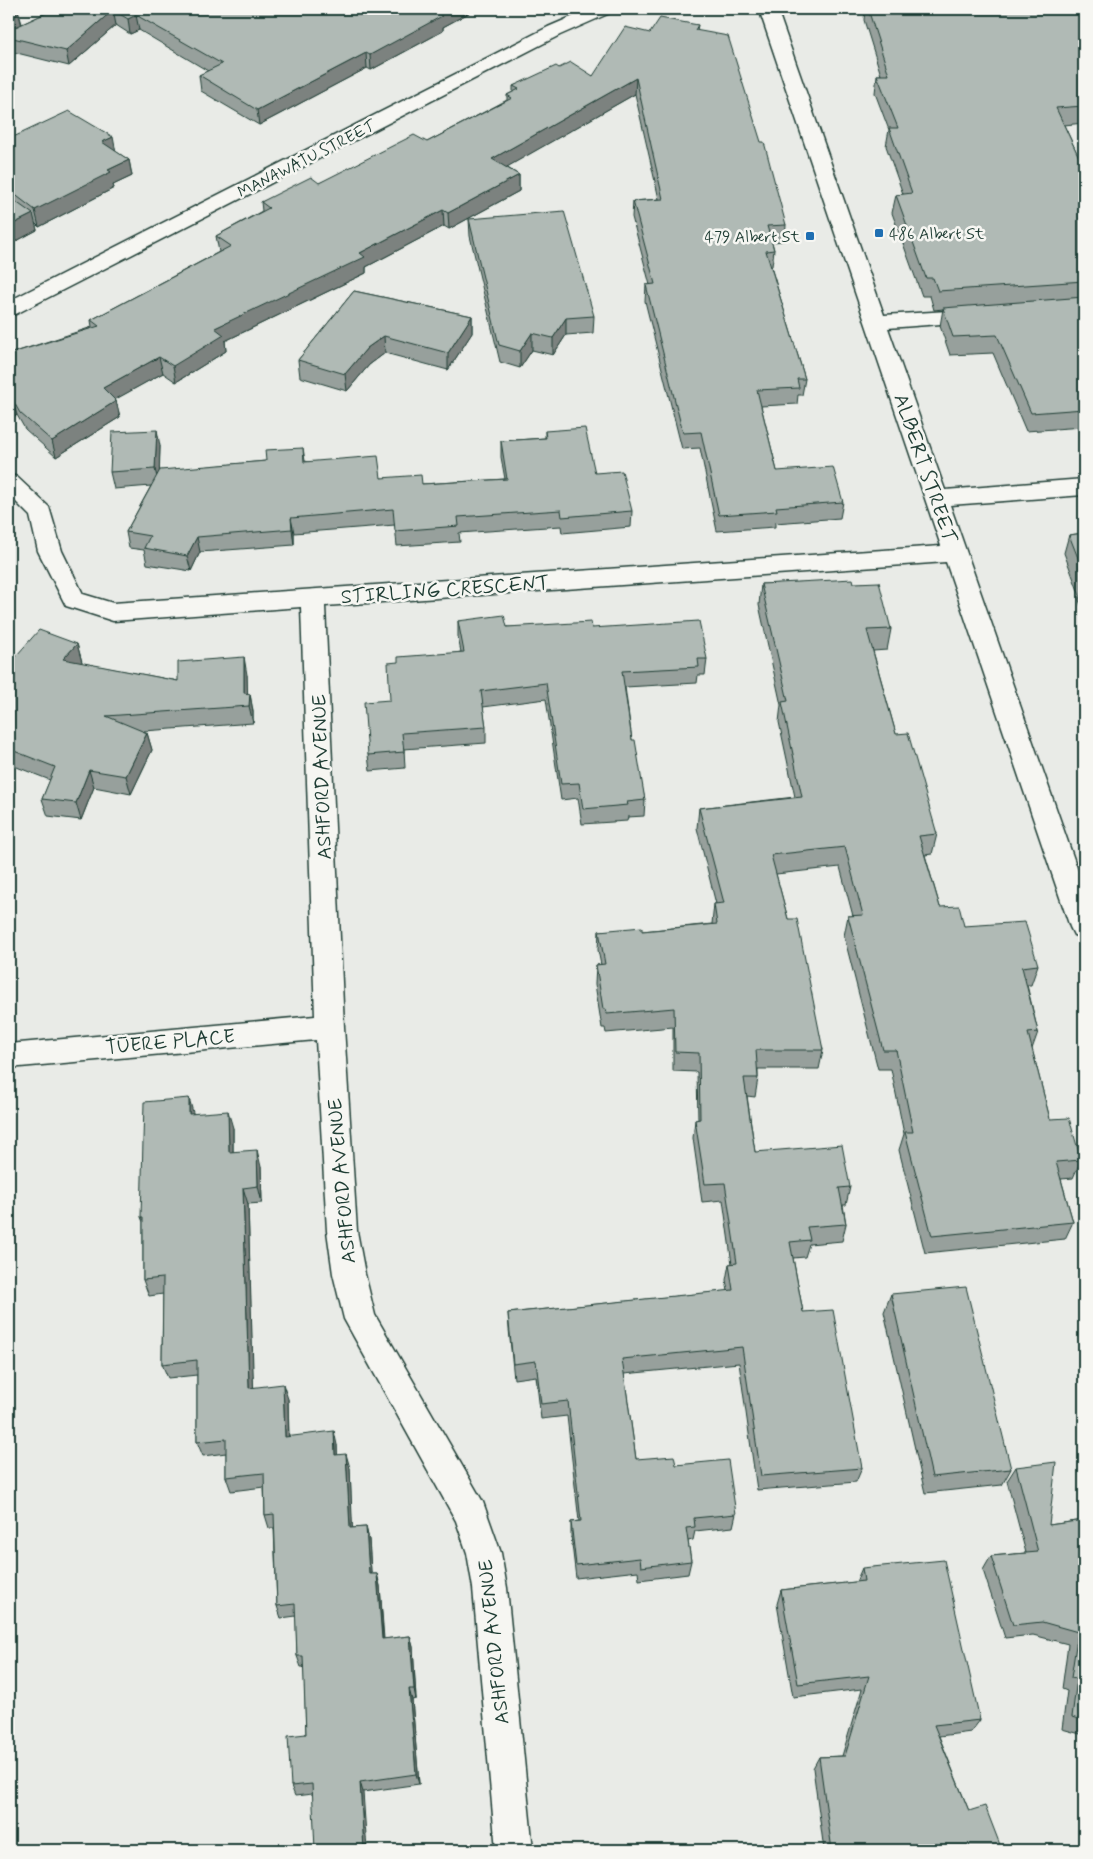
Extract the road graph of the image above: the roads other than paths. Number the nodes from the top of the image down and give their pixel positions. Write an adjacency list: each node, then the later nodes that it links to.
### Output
1 (768, 9): 5 (street, ALBERT STREET)
2 (594, 11): 3 (street, MANAWATU STREET)
3 (9, 310)
4 (997, 314): 5 (street)
5 (876, 322): 8 (street, ALBERT STREET)
6 (9, 482): 10 (street, STIRLING CRESCENT)
7 (1084, 487): 8 (street)
8 (935, 498): 9 (street, ALBERT STREET)
9 (955, 553): 10 (street, STIRLING CRESCENT); 11 (street, ALBERT STREET)
10 (313, 598): 12 (street, ASHFORD AVENUE)
11 (1082, 913)
12 (330, 1027): 13 (street, TŪERE PLACE); 14 (street, ASHFORD AVENUE)
13 (9, 1056)
14 (514, 1850)

